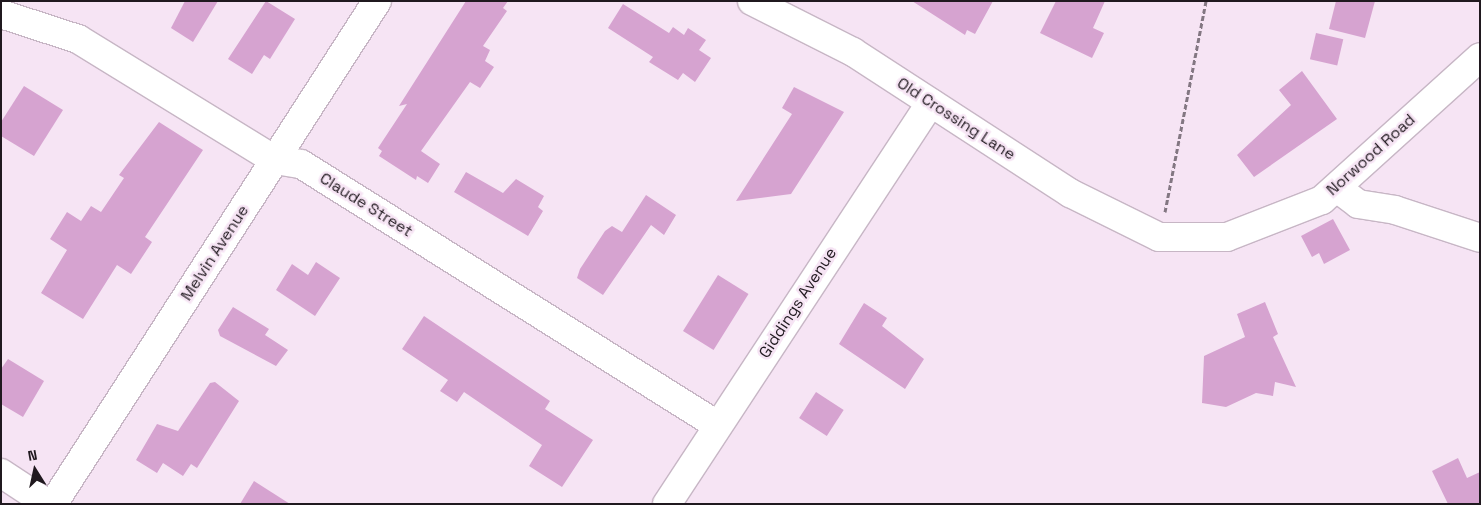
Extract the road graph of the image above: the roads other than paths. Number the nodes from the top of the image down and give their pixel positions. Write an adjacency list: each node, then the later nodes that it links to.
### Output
1 (377, 1): 6 (street, Melvin Avenue)
2 (752, 1): 5 (street, Old Crossing Lane)
3 (1, 14): 6 (street, Claude Street)
4 (1480, 57): 7 (street, Norwood Road)
5 (930, 103): 8 (street, Old Crossing Lane); 10 (street, Giddings Avenue)
6 (275, 160): 10 (street, Claude Street); 13 (street, Melvin Avenue)
7 (1337, 188): 8 (street, Norwood Road); 9 (street)
8 (1160, 237)
9 (1480, 238)
10 (717, 425): 14 (street, Giddings Avenue)
11 (1, 473): 12 (street)
12 (48, 504)
13 (52, 504)
14 (667, 504)

